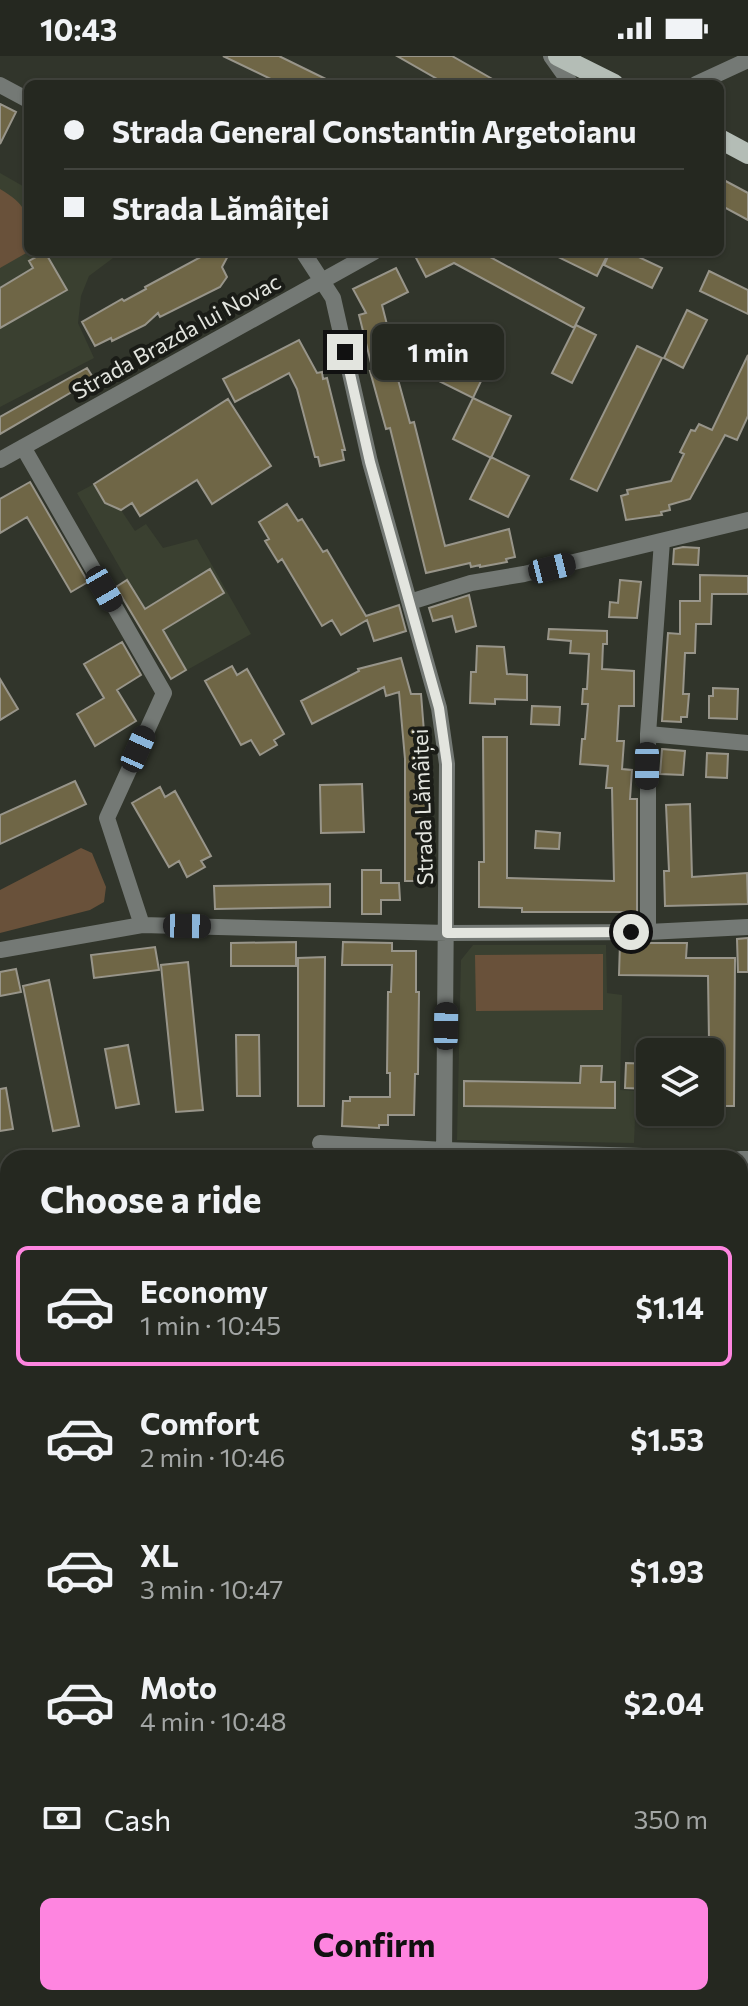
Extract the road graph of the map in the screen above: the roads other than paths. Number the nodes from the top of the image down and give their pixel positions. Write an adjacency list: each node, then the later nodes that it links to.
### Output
1 (551, 56): 4 (street)
2 (558, 56): 5 (main road)
3 (748, 60): 6 (street)
4 (568, 80)
5 (606, 80)
6 (705, 80)
7 (0, 85): 8 (street)
8 (24, 98)
9 (724, 141): 10 (main road)
10 (748, 154)
11 (306, 256): 13 (street, Strada Lămâiței)
12 (367, 256): 13 (street, Strada Brazda lui Novac)
13 (322, 280): 14 (street, Strada Brazda lui Novac); 18 (street, Strada Lămâiței)
14 (23, 447): 15 (street, Strada Brazda lui Novac); 21 (street)
15 (0, 460)
16 (748, 520): 17 (street)
17 (662, 541): 18 (street); 19 (street)
18 (410, 602): 24 (street, Strada Lămâiței)
19 (648, 734): 20 (street); 23 (street)
20 (748, 743)
21 (142, 925): 24 (street); 25 (street)
22 (748, 927): 23 (street)
23 (648, 932): 24 (street)
24 (447, 933): 28 (street, Strada Lămâiței)
25 (0, 950)
26 (320, 1143): 27 (street)
27 (399, 1150)
28 (444, 1150)

